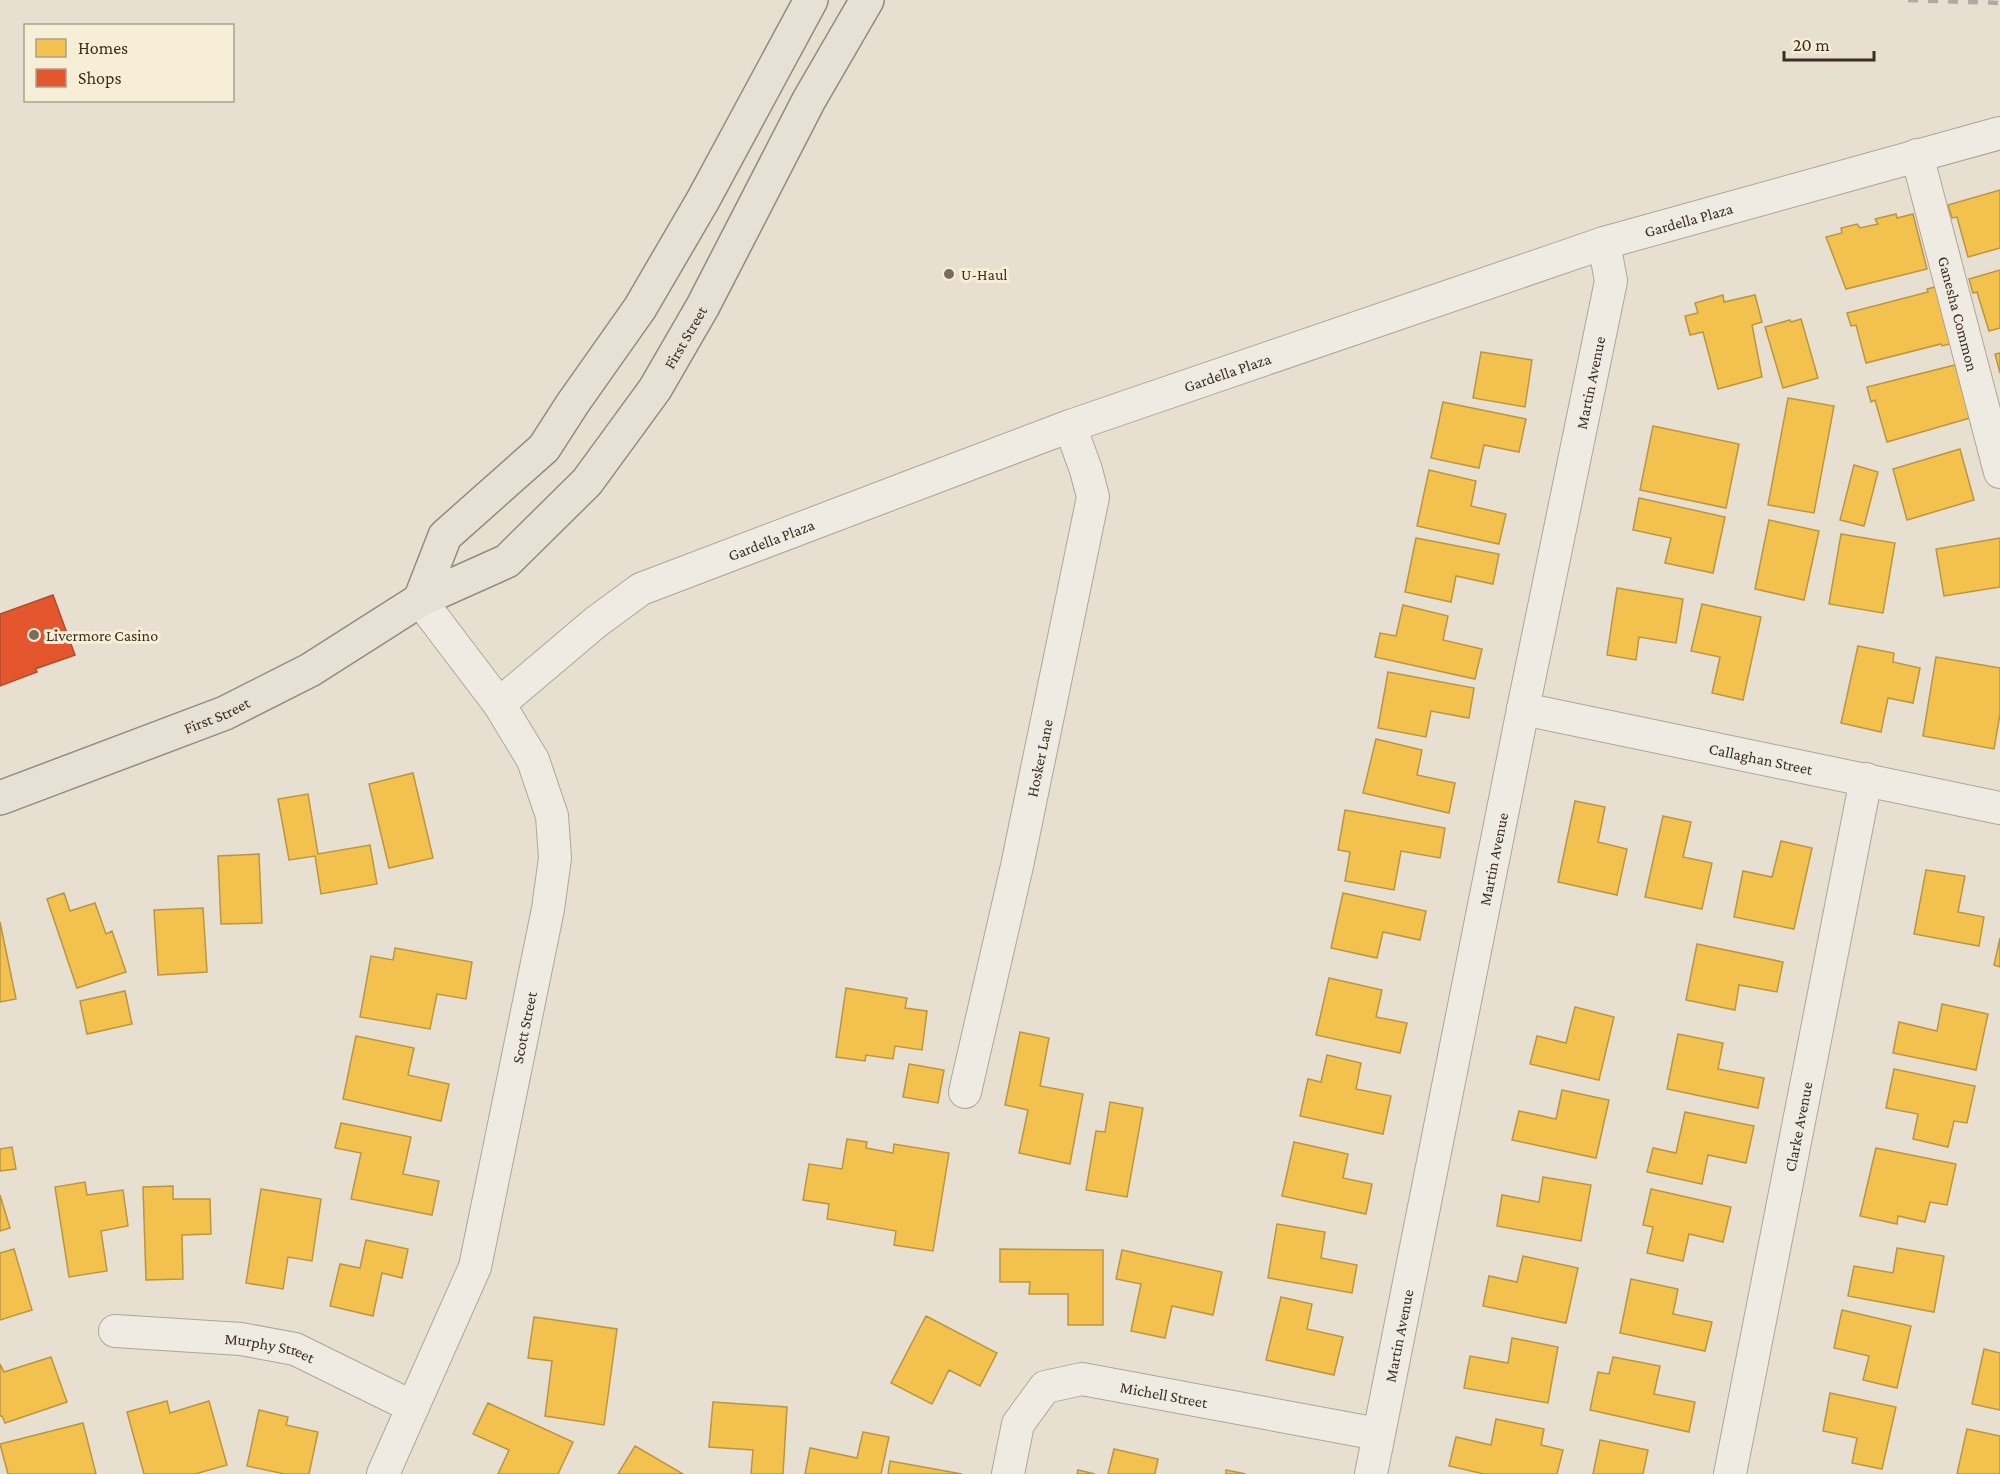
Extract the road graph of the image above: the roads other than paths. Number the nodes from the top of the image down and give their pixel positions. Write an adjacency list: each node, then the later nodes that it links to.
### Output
1 (812, 0): 8 (main road)
2 (867, 0): 8 (main road, First Street)
3 (2000, 134): 4 (street, Gardella Plaza)
4 (1917, 155): 5 (street, Gardella Plaza); 7 (street, Ganesha Common)
5 (1604, 243): 6 (street, Gardella Plaza); 10 (street, Martin Avenue)
6 (1070, 426): 9 (street, Gardella Plaza); 14 (street, Hosker Lane)
7 (2000, 472)
8 (420, 600): 9 (street, Scott Street); 12 (main road, First Street)
9 (499, 704): 16 (street, Scott Street)
10 (1523, 709): 11 (street, Callaghan Street); 17 (street, Martin Avenue)
11 (1866, 779): 13 (street, Callaghan Street); 21 (street, Clarke Avenue)
12 (0, 798)
13 (2000, 808)
14 (965, 1092)
15 (115, 1331): 16 (street, Murphy Street)
16 (413, 1407): 18 (street, Scott Street)
17 (1378, 1434): 19 (street, Michell Street); 20 (street, Martin Avenue)
18 (383, 1474)
19 (1008, 1474)
20 (1371, 1474)
21 (1730, 1474)

